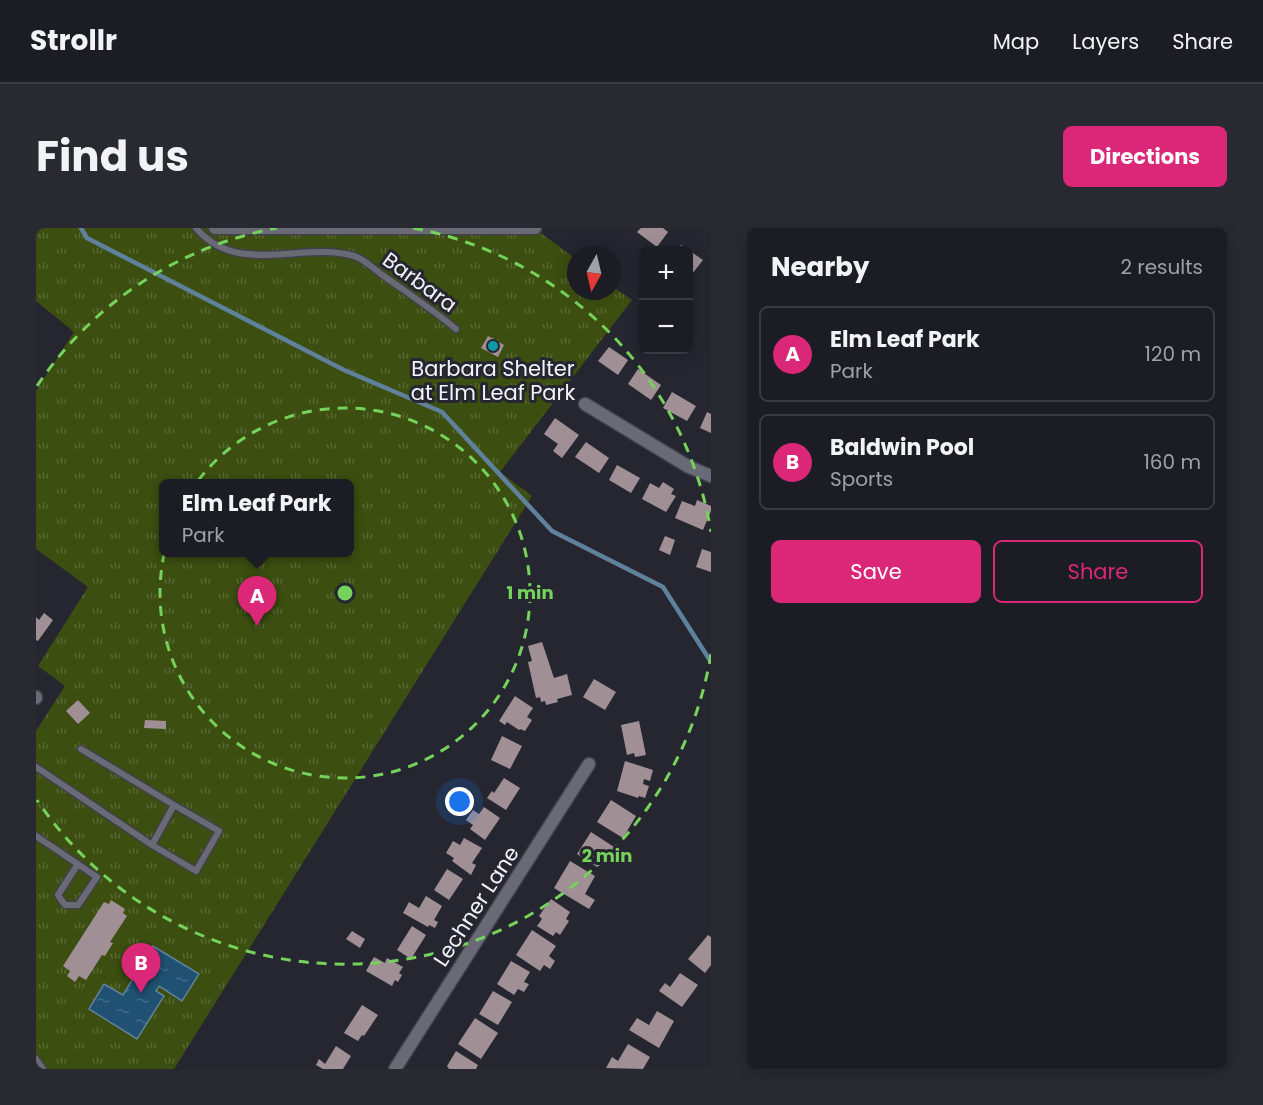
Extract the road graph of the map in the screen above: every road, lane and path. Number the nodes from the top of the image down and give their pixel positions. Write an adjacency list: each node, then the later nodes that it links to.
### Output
1 (196, 228): 4 (lane, Barbara)
2 (215, 228): 3 (street)
3 (535, 228)
4 (456, 329)
5 (585, 404): 6 (street)
6 (711, 476)
7 (81, 749): 10 (lane)
8 (589, 764): 16 (street, Lechner Lane)
9 (36, 767): 12 (lane)
10 (174, 805): 12 (lane); 12 (lane)
11 (36, 836): 13 (lane)
12 (152, 845)
13 (78, 864): 13 (lane)
14 (36, 1059): 15 (lane)
15 (43, 1069)
16 (395, 1069)

